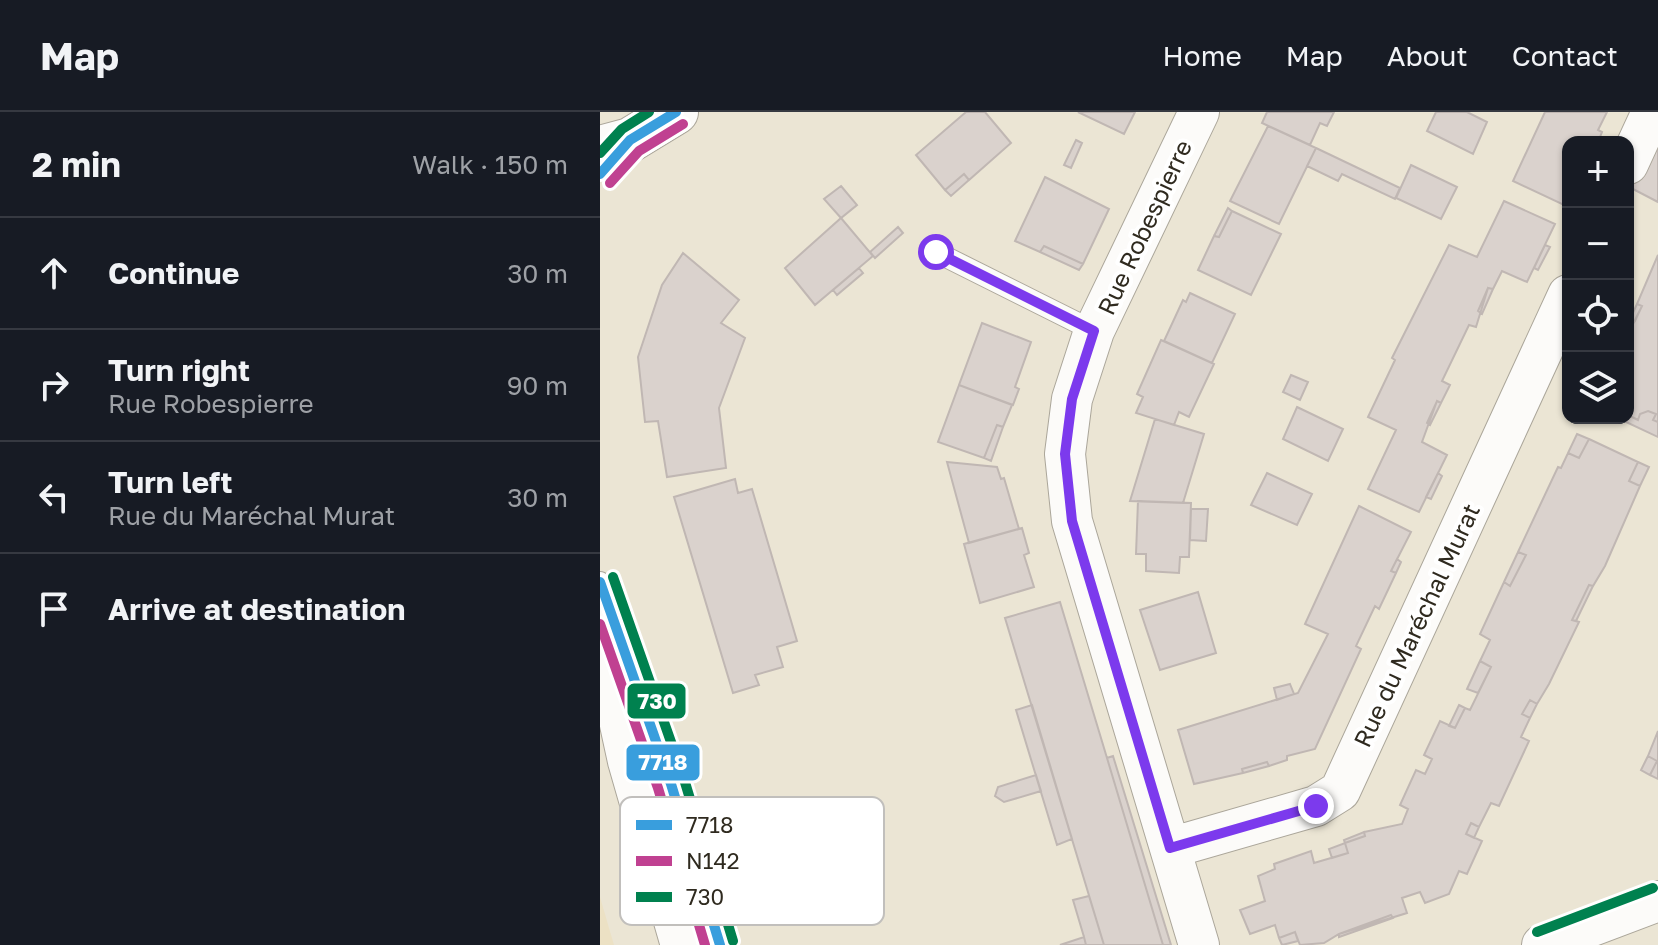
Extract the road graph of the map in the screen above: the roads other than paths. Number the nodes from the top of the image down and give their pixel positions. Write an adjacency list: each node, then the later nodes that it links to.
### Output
1 (676, 112): 4 (main road)
2 (1199, 112): 9 (street, Rue Robespierre)
3 (1652, 112): 5 (street)
4 (615, 144): 6 (main road)
5 (1634, 151)
6 (600, 174)
7 (936, 252): 9 (lane)
8 (1562, 308): 16 (street, Rue du Maréchal Murat)
9 (1094, 331): 16 (street, Rue Robespierre)
10 (600, 582): 14 (lane)
11 (600, 623): 13 (main road)
12 (600, 768): 15 (main road)
13 (640, 797)
14 (675, 797)
15 (620, 836)
16 (1170, 848): 24 (street, Rue Robespierre)
17 (1658, 901): 25 (street)
18 (646, 925): 21 (main road)
19 (677, 925): 22 (main road)
20 (714, 925): 23 (lane)
21 (652, 945)
22 (683, 945)
23 (720, 945)
24 (1199, 945)
25 (1542, 945)

